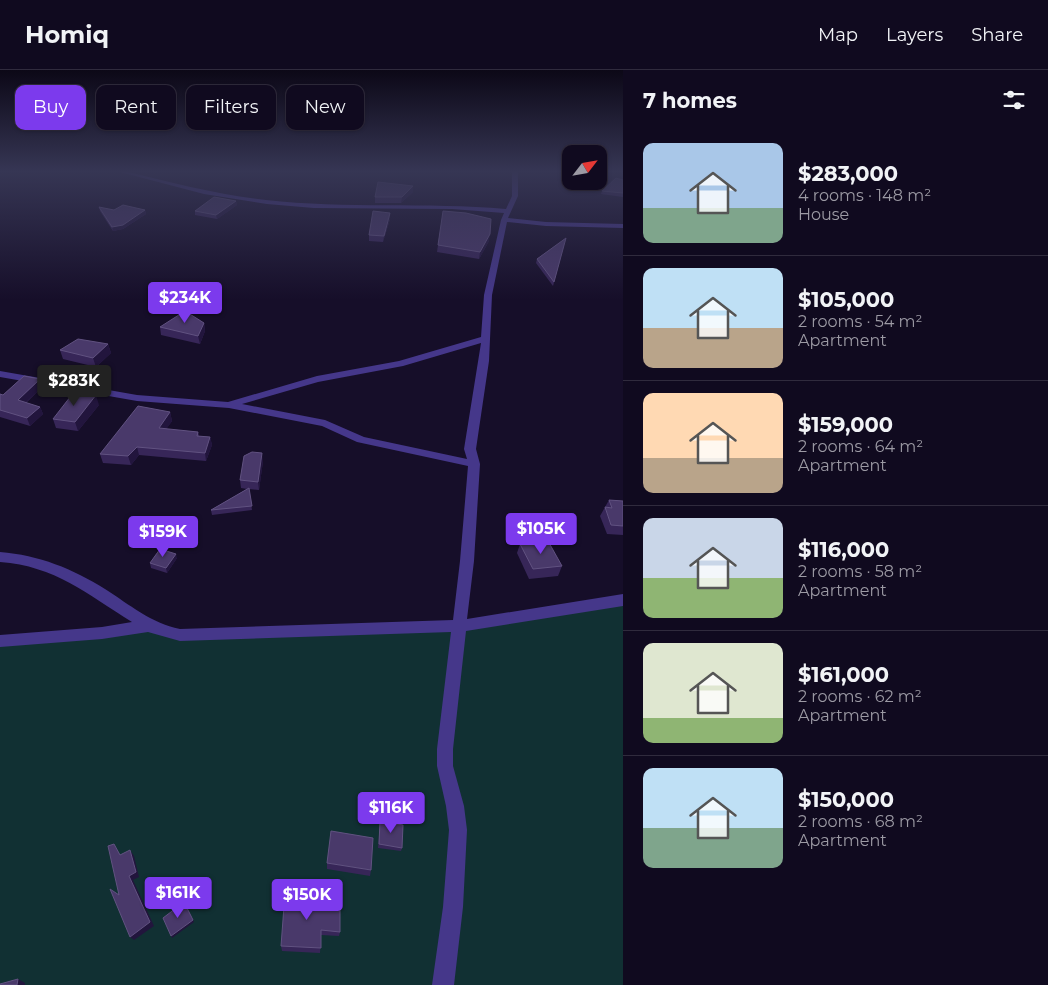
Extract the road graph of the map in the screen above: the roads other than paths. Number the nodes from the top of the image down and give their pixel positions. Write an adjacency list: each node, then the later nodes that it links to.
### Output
1 (497, 215): 2 (street)
2 (505, 216): 3 (street); 4 (street)
3 (623, 226)
4 (485, 339): 6 (street); 7 (street)
5 (0, 374): 6 (street)
6 (228, 404): 7 (street)
7 (474, 464): 11 (street)
8 (0, 557): 10 (street)
9 (623, 600): 11 (street)
10 (147, 626): 11 (street); 12 (street)
11 (458, 626): 13 (street)
12 (0, 641)
13 (443, 985)

